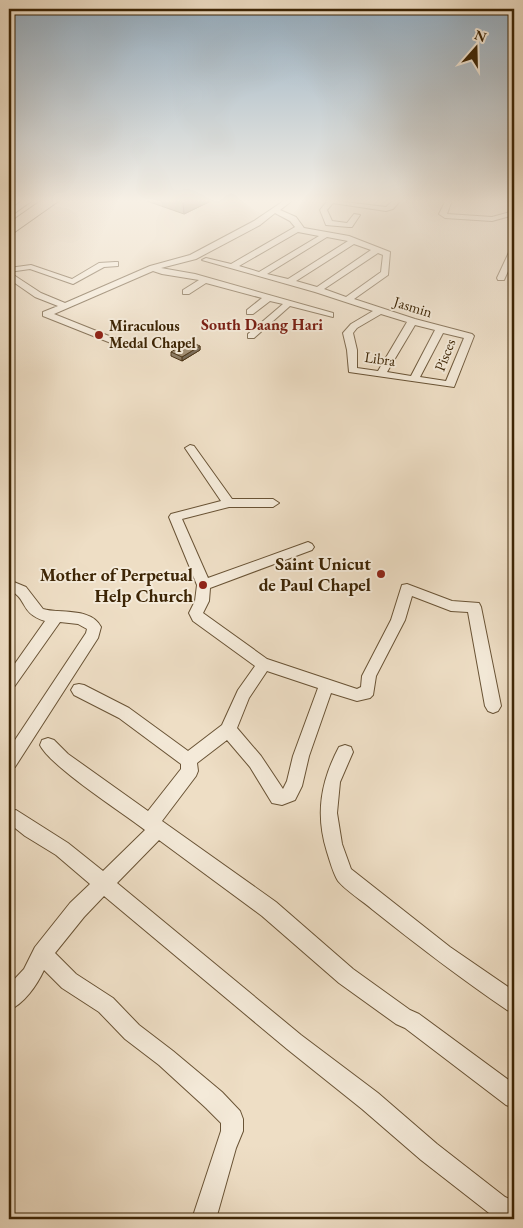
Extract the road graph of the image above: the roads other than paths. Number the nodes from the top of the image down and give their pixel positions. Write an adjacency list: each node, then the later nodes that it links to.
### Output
1 (192, 257): 11 (street)
2 (211, 257): 10 (street, Jasmin)
3 (249, 257): 10 (street)
4 (289, 257): 13 (street)
5 (328, 257): 17 (street)
6 (366, 257): 18 (street)
7 (387, 257): 21 (street)
8 (511, 257): 15 (street)
9 (115, 264): 12 (street)
10 (232, 267): 13 (street, Jasmin)
11 (153, 268): 16 (street); 23 (street)
12 (9, 270)
13 (261, 274): 17 (street, Jasmin)
14 (9, 276): 23 (street)
15 (501, 278)
16 (205, 280): 19 (street); 20 (street)
17 (289, 282): 18 (street, Jasmin)
18 (318, 290): 21 (street, Jasmin)
19 (186, 292)
20 (268, 298): 22 (street); 25 (street)
21 (347, 300): 24 (street, Jasmin)
22 (288, 304): 26 (street); 29 (street)
23 (66, 306): 31 (street)
24 (379, 311): 27 (street, Jasmin); 32 (street, Libra)
25 (250, 312)
26 (330, 315)
27 (412, 322): 28 (street, Jasmin); 32 (street)
28 (440, 330): 30 (street, Jasmin); 33 (street)
29 (251, 336)
30 (469, 336): 34 (street, Pisces)
31 (126, 346)
32 (381, 375): 33 (street, Libra)
33 (414, 380): 34 (street, Libra)
34 (450, 385)
35 (190, 448): 36 (street)
36 (229, 503): 37 (street); 40 (street)
37 (273, 503)
38 (308, 547): 40 (street)
39 (9, 585): 41 (street)
40 (204, 585): 42 (street)
41 (57, 616): 43 (street); 50 (street)
42 (264, 664): 44 (street); 47 (street)
43 (9, 683)
44 (327, 686): 46 (street); 47 (street)
45 (79, 690): 51 (street)
46 (493, 706)
47 (228, 730): 51 (street)
48 (48, 745): 53 (street)
49 (345, 752): 57 (street)
50 (10, 758)
51 (188, 760): 53 (street)
52 (16, 818): 54 (street)
53 (154, 827): 54 (street); 58 (street)
54 (104, 884): 55 (street); 59 (street)
55 (42, 954): 56 (street); 60 (street)
56 (9, 1000)
57 (514, 1003)
58 (514, 1097)
59 (514, 1214)
60 (207, 1218)

